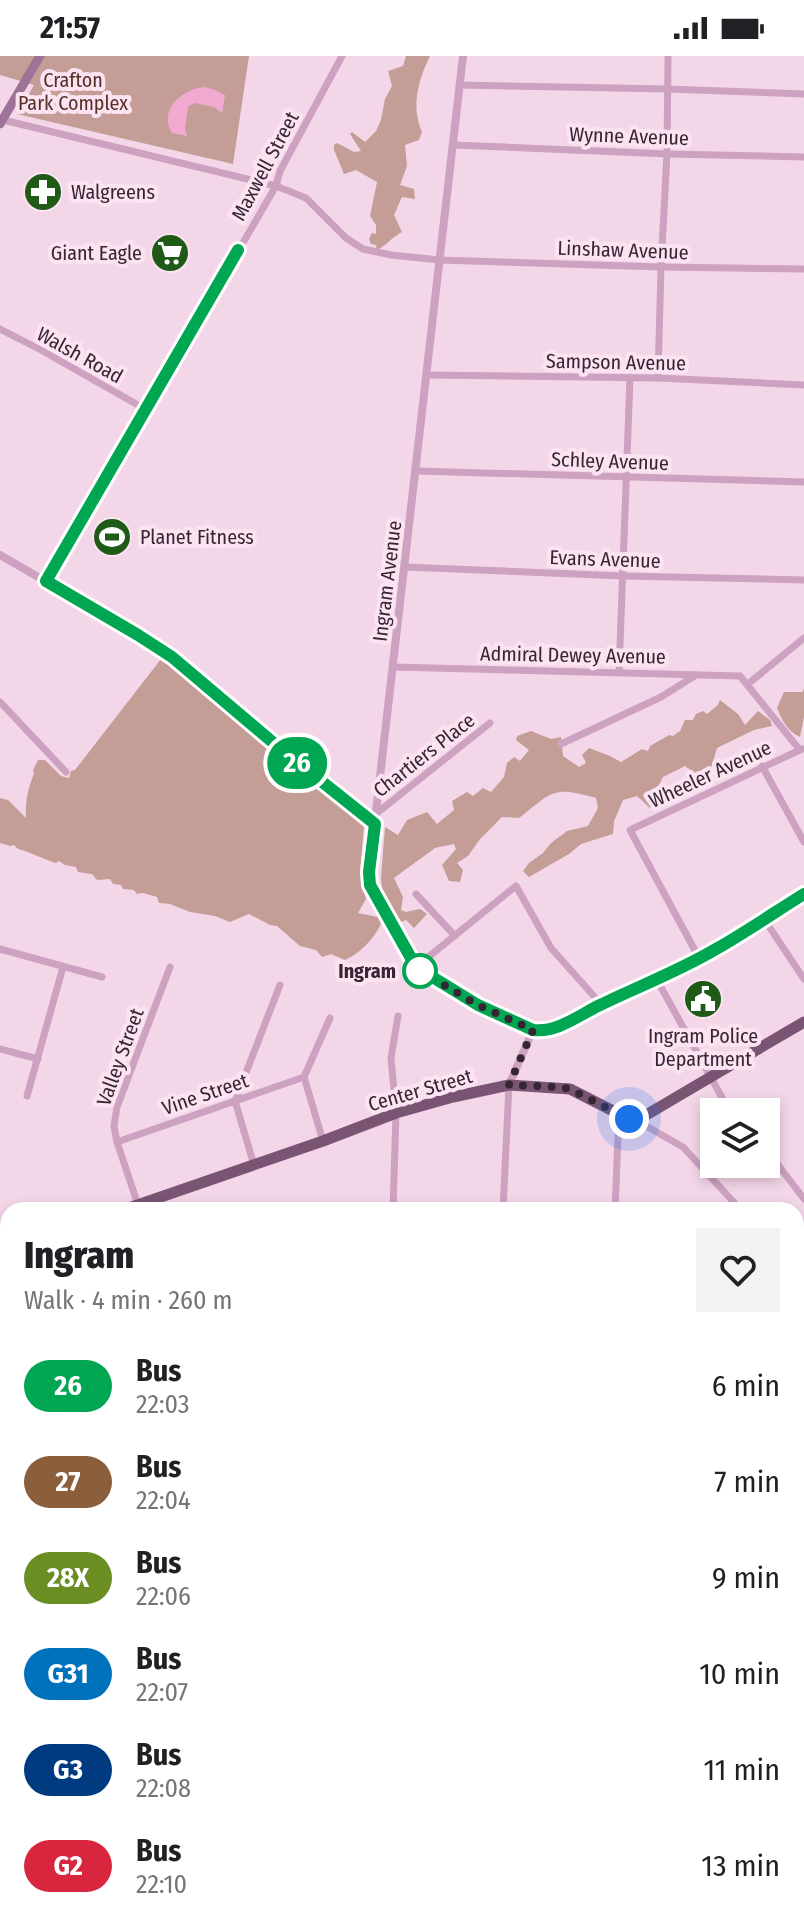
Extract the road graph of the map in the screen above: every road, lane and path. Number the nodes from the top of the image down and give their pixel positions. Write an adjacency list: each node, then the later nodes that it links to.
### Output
1 (40, 56): 8 (main road)
2 (342, 56): 12 (street, Maxwell Street)
3 (463, 56): 5 (street, Ingram Avenue)
4 (668, 56): 6 (street)
5 (460, 85): 6 (street); 9 (street, Ingram Avenue)
6 (667, 89): 7 (street); 10 (street)
7 (804, 94)
8 (1, 122): 12 (street, Linshaw Avenue)
9 (454, 145): 10 (street, Wynne Avenue); 13 (street, Ingram Avenue)
10 (667, 154): 11 (street, Wynne Avenue); 14 (street)
11 (804, 157)
12 (276, 186): 13 (street, Linshaw Avenue); 21 (street, Maxwell Street)
13 (440, 260): 14 (street, Linshaw Avenue); 17 (street, Ingram Avenue)
14 (661, 267): 15 (street, Linshaw Avenue); 19 (street)
15 (804, 269)
16 (0, 329): 21 (street, Walsh Road)
17 (427, 375): 18 (street, Sampson Avenue); 22 (street, Ingram Avenue)
18 (630, 378): 19 (street, Sampson Avenue); 23 (street)
19 (658, 378): 20 (street, Sampson Avenue)
20 (804, 385)
21 (145, 409): 29 (street, Maxwell Street)
22 (416, 471): 23 (street, Schley Avenue); 26 (street, Ingram Avenue)
23 (628, 478): 24 (street, Schley Avenue); 27 (street)
24 (804, 482)
25 (0, 555): 29 (street)
26 (405, 567): 27 (street, Evans Avenue); 31 (street, Ingram Avenue)
27 (623, 576): 28 (street, Evans Avenue); 32 (street)
28 (804, 580)
29 (46, 581): 42 (street)
30 (804, 638): 34 (street)
31 (393, 667): 32 (street, Admiral Dewey Avenue); 41 (street, Ingram Avenue)
32 (619, 672): 33 (street, Admiral Dewey Avenue)
33 (698, 674): 34 (street, Admiral Dewey Avenue); 37 (street)
34 (748, 684): 38 (street)
35 (0, 702): 40 (street)
36 (490, 723): 41 (street, Chartiers Place)
37 (561, 744)
38 (802, 749): 39 (street, Wheeler Avenue)
39 (762, 766): 43 (street); 49 (street, Wheeler Avenue)
40 (66, 772)
41 (377, 813): 42 (street, Ingram Avenue)
42 (375, 824): 52 (street, Ingram Avenue)
43 (804, 842)
44 (804, 893): 46 (street)
45 (416, 894): 47 (street)
46 (764, 919): 49 (street); 54 (street)
47 (455, 936): 52 (street); 57 (street)
48 (0, 949): 50 (street)
49 (699, 958): 55 (street)
50 (63, 967): 53 (street); 63 (street)
51 (170, 967): 74 (street, Valley Street)
52 (416, 967): 61 (street, Ingram Avenue)
53 (102, 977)
54 (804, 979)
55 (657, 980): 57 (street); 65 (street)
56 (280, 985): 69 (street)
57 (601, 1004): 61 (street)
58 (398, 1016): 70 (street)
59 (330, 1018): 64 (street)
60 (804, 1022): 65 (main road)
61 (533, 1030): 66 (street)
62 (0, 1049): 63 (street)
63 (38, 1059): 67 (street)
64 (304, 1077): 69 (street, Vine Street); 73 (street)
65 (710, 1078): 68 (street); 72 (main road)
66 (509, 1085): 70 (main road, Center Street); 71 (main road, Center Street); 81 (street)
67 (27, 1096)
68 (722, 1098)
69 (235, 1101): 74 (street, Vine Street); 75 (street)
70 (396, 1113): 73 (main road, Center Street); 80 (street)
71 (619, 1114): 72 (main road, Center Street); 82 (street)
72 (642, 1118): 83 (street)
73 (323, 1141): 75 (main road, Center Street)
74 (117, 1142): 78 (street, Valley Street)
75 (254, 1165): 79 (main road, Center Street)
76 (780, 1168): 77 (street)
77 (804, 1199)
78 (137, 1202)
79 (147, 1202)
80 (393, 1202)
81 (503, 1202)
82 (615, 1202)
83 (734, 1202)

